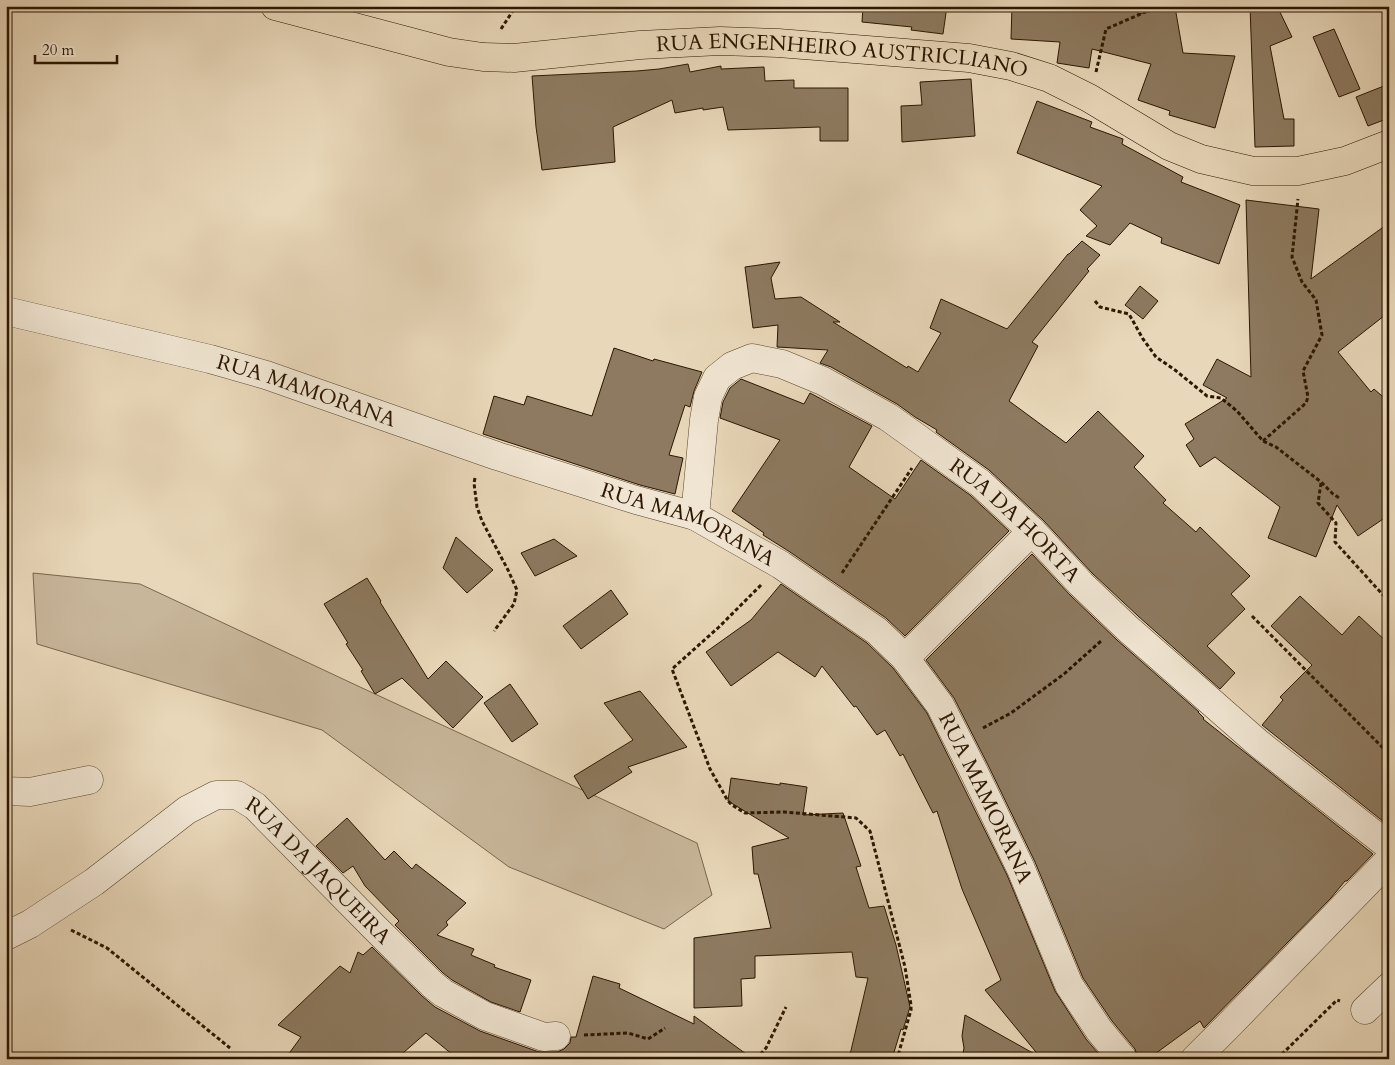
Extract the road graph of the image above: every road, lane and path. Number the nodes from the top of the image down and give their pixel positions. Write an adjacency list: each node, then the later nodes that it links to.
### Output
1 (275, 6): 4 (main road, RUA ENGENHEIRO AUSTRICLIANO)
2 (1159, 6): 3 (path)
3 (1151, 8): 4 (path)
4 (1089, 98): 6 (main road, RUA ENGENHEIRO AUSTRICLIANO)
5 (1389, 144): 6 (main road, RUA ENGENHEIRO AUSTRICLIANO)
6 (1298, 171): 9 (path)
7 (1096, 301): 9 (path)
8 (6, 311): 11 (street, RUA MAMORANA)
9 (1263, 441): 12 (path)
10 (928, 445): 14 (street, RUA DA HORTA); 15 (street, RUA DA HORTA); 17 (path)
11 (480, 450): 14 (street, RUA MAMORANA); 21 (path)
12 (1321, 482): 13 (path); 18 (path)
13 (1341, 499)
14 (695, 516): 16 (street, RUA MAMORANA)
15 (1032, 531): 20 (street, RUA DA HORTA); 22 (street)
16 (781, 565): 17 (street, RUA MAMORANA); 38 (path)
17 (825, 595): 22 (street, RUA MAMORANA)
18 (1389, 595)
19 (1252, 616): 24 (path)
20 (1122, 623): 23 (path); 27 (street, RUA DA HORTA)
21 (494, 631)
22 (905, 658): 23 (street, RUA MAMORANA)
23 (958, 741): 39 (street, RUA MAMORANA)
24 (1389, 754)
25 (89, 780): 26 (street)
26 (6, 791)
27 (1389, 846)
28 (1389, 860): 40 (street)
29 (41, 916): 30 (street, RUA DA JAQUEIRA); 35 (street, RUA DA JAQUEIRA); 36 (path)
30 (6, 936)
31 (1389, 987): 33 (street)
32 (786, 1007): 37 (path)
33 (1366, 1010): 41 (path)
34 (665, 1028): 35 (path)
35 (556, 1036)
36 (230, 1048)
37 (756, 1059)
38 (896, 1059)
39 (1123, 1059)
40 (1194, 1059)
41 (1277, 1059)

